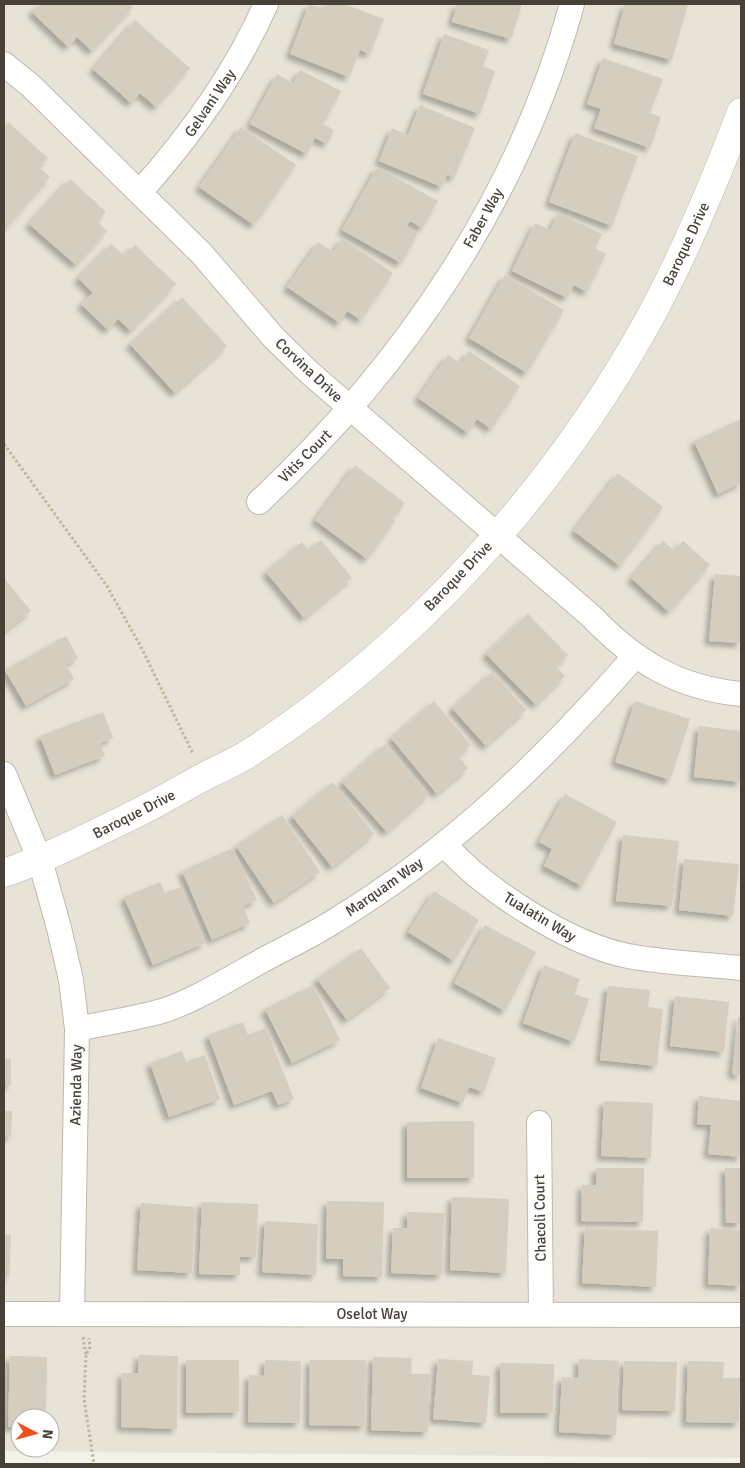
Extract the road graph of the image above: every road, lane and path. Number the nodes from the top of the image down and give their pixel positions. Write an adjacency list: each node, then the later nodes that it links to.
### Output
1 (266, 4): 6 (street, Gelvani Way)
2 (572, 4): 7 (street, Faber Way)
3 (4, 64): 6 (street, Corvina Drive)
4 (741, 112): 5 (street, Baroque Drive)
5 (731, 172): 10 (street, Baroque Drive)
6 (140, 192): 7 (street, Corvina Drive)
7 (351, 409): 9 (street, Vitis Court); 10 (street, Corvina Drive)
8 (4, 444): 14 (path)
9 (259, 502)
10 (497, 536): 11 (street, Corvina Drive); 14 (street, Baroque Drive)
11 (635, 656): 12 (street, Corvina Drive); 15 (street, Marquam Way)
12 (741, 694)
13 (4, 774): 16 (street, Azienda Way)
14 (204, 777): 16 (street, Baroque Drive)
15 (445, 845): 18 (street, Tualatin Way); 19 (street, Marquam Way)
16 (40, 860): 17 (street, Baroque Drive); 19 (street, Azienda Way)
17 (4, 873)
18 (741, 968)
19 (77, 1029): 22 (street, Azienda Way)
20 (538, 1123): 23 (street, Chacoli Court)
21 (4, 1314): 22 (street, Oselot Way)
22 (72, 1314): 23 (street, Oselot Way)
23 (541, 1314): 24 (street, Oselot Way)
24 (741, 1314)
25 (86, 1355): 26 (path)
26 (94, 1464)

